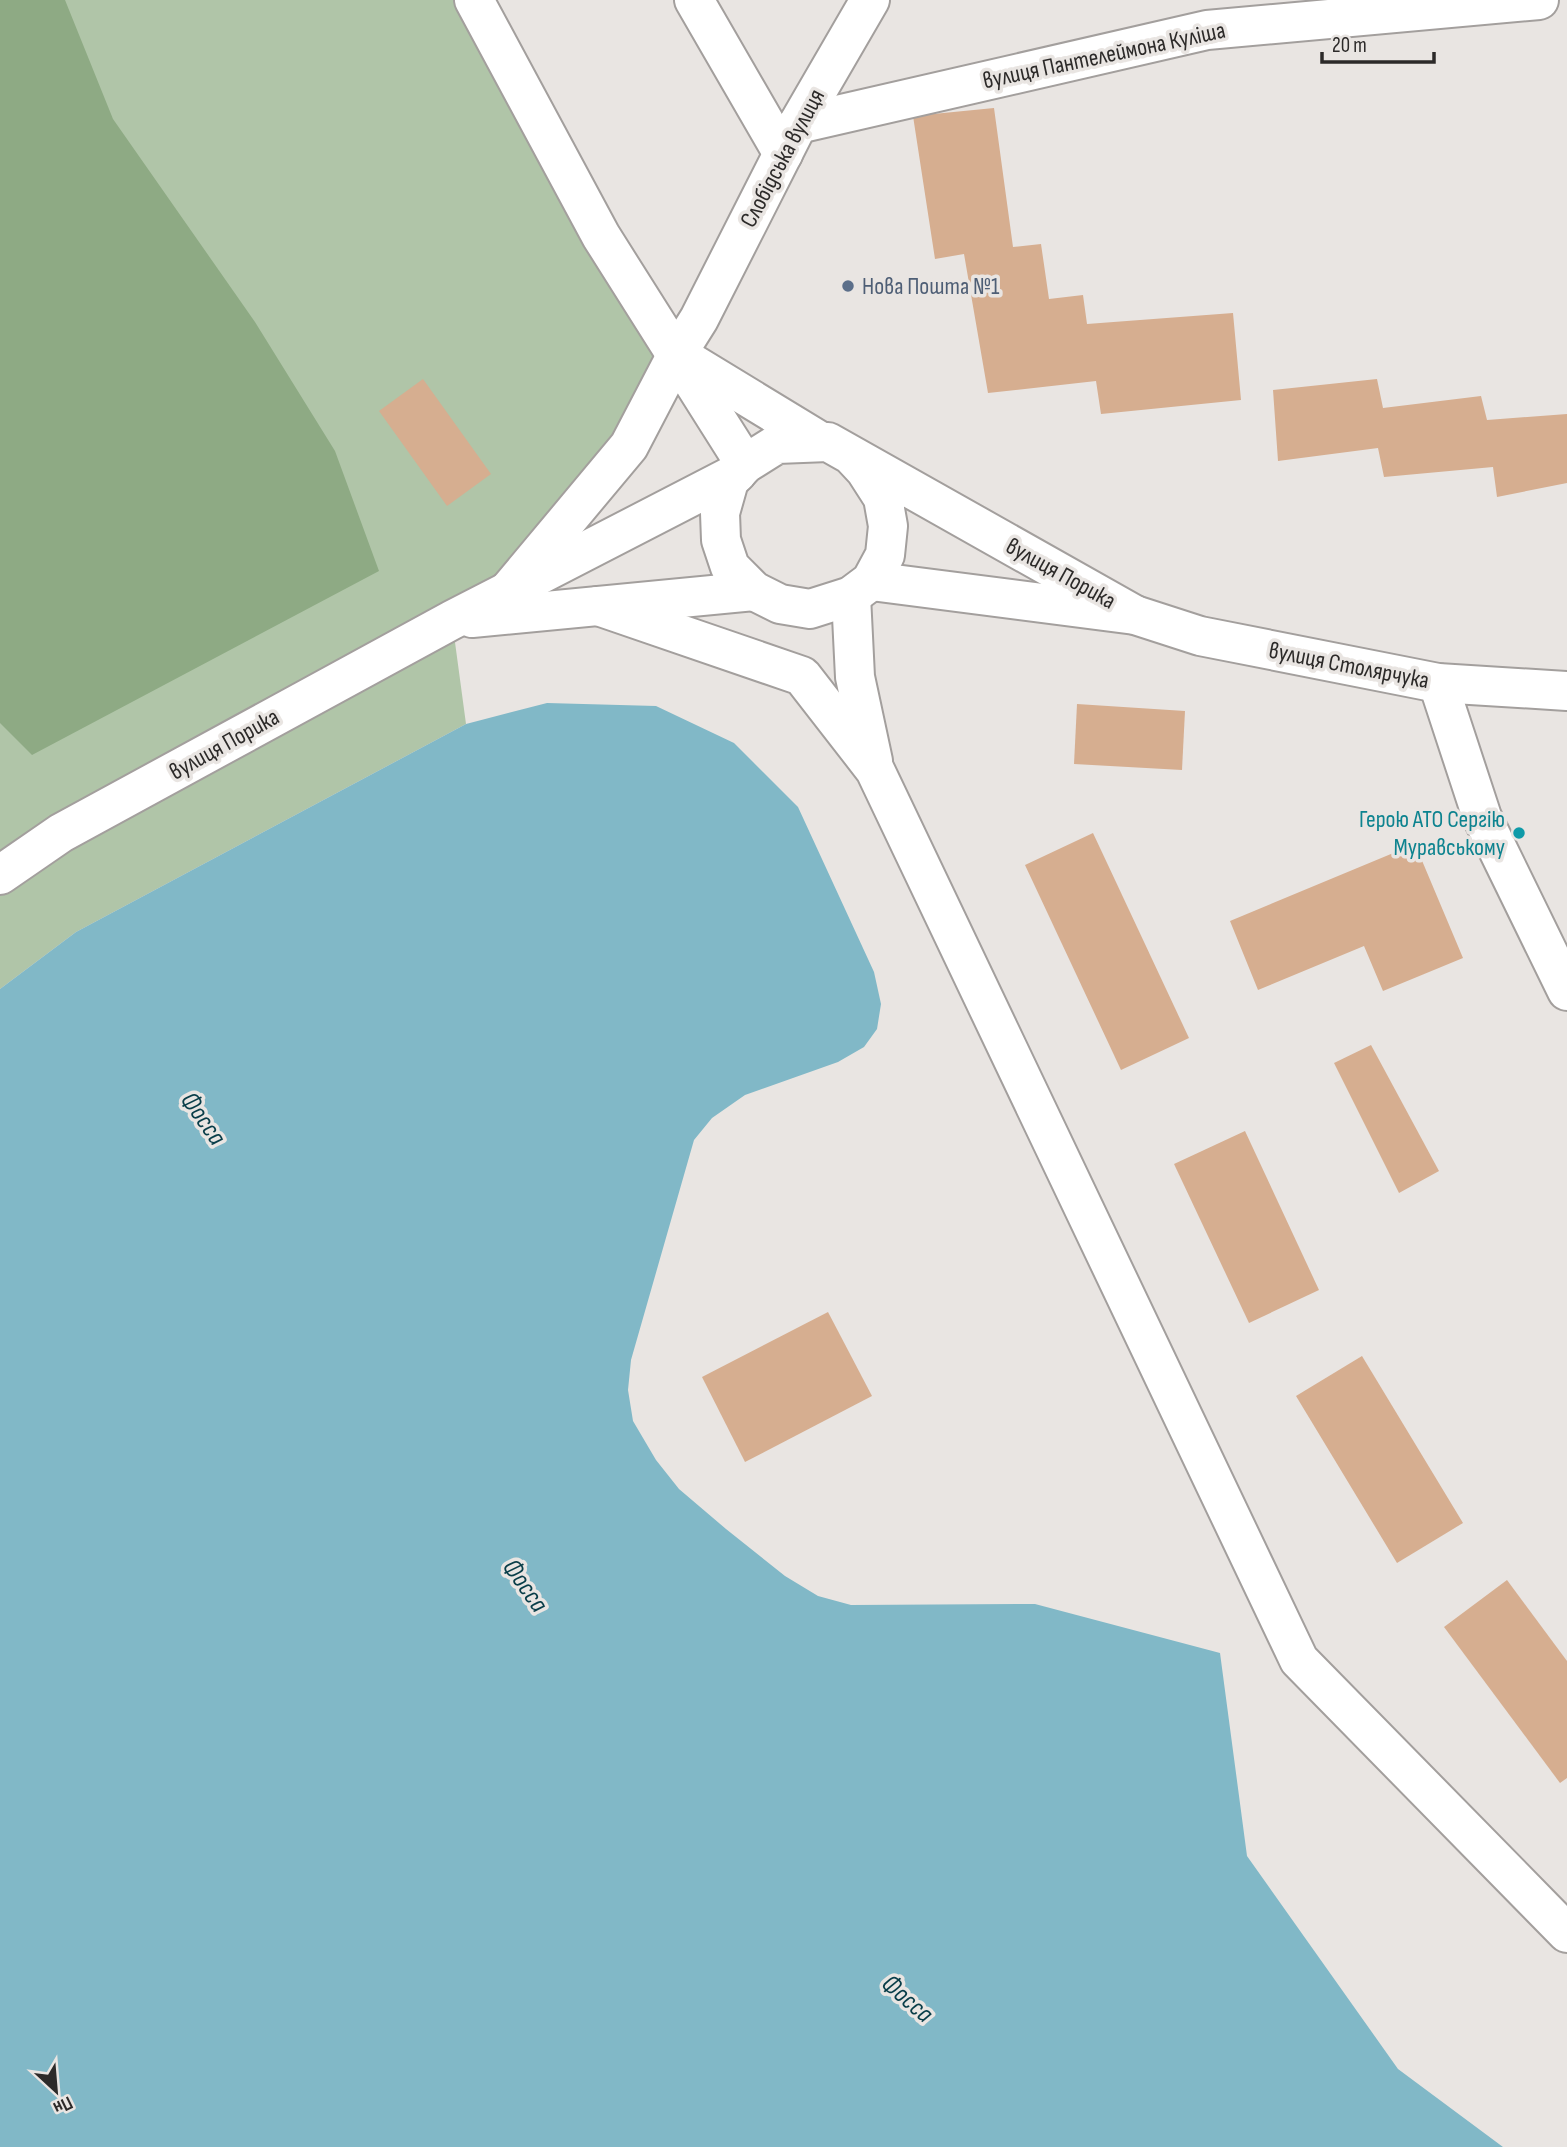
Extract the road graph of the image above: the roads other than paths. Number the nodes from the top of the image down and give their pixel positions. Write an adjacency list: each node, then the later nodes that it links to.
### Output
1 (474, 0): 6 (street)
2 (694, 0): 5 (street)
3 (870, 0): 5 (street, Слобідська вулиця)
4 (1539, 0): 5 (street, вулиця Пантелеймона Куліша)
5 (791, 139): 6 (street, Слобідська вулиця)
6 (677, 354): 7 (street, вулиця Порика); 8 (street); 10 (street, Слобідська вулиця)
7 (832, 446): 8 (street); 9 (street); 13 (street, вулиця Порика)
8 (741, 469): 10 (street, вулиця Порика); 11 (street)
9 (861, 588): 11 (street); 13 (street, вулиця Порика); 17 (street)
10 (508, 591): 14 (street, вулиця Порика)
11 (754, 591): 12 (street, вулиця Порика)
12 (598, 606): 14 (street, вулиця Порика); 17 (street)
13 (1135, 615): 15 (street, вулиця Столярчука)
14 (452, 620): 18 (street, вулиця Порика)
15 (1438, 683): 16 (street, вулиця Столярчука); 19 (street)
16 (1567, 691)
17 (875, 770): 20 (street)
18 (0, 875)
19 (1567, 991)
20 (1567, 1933)

